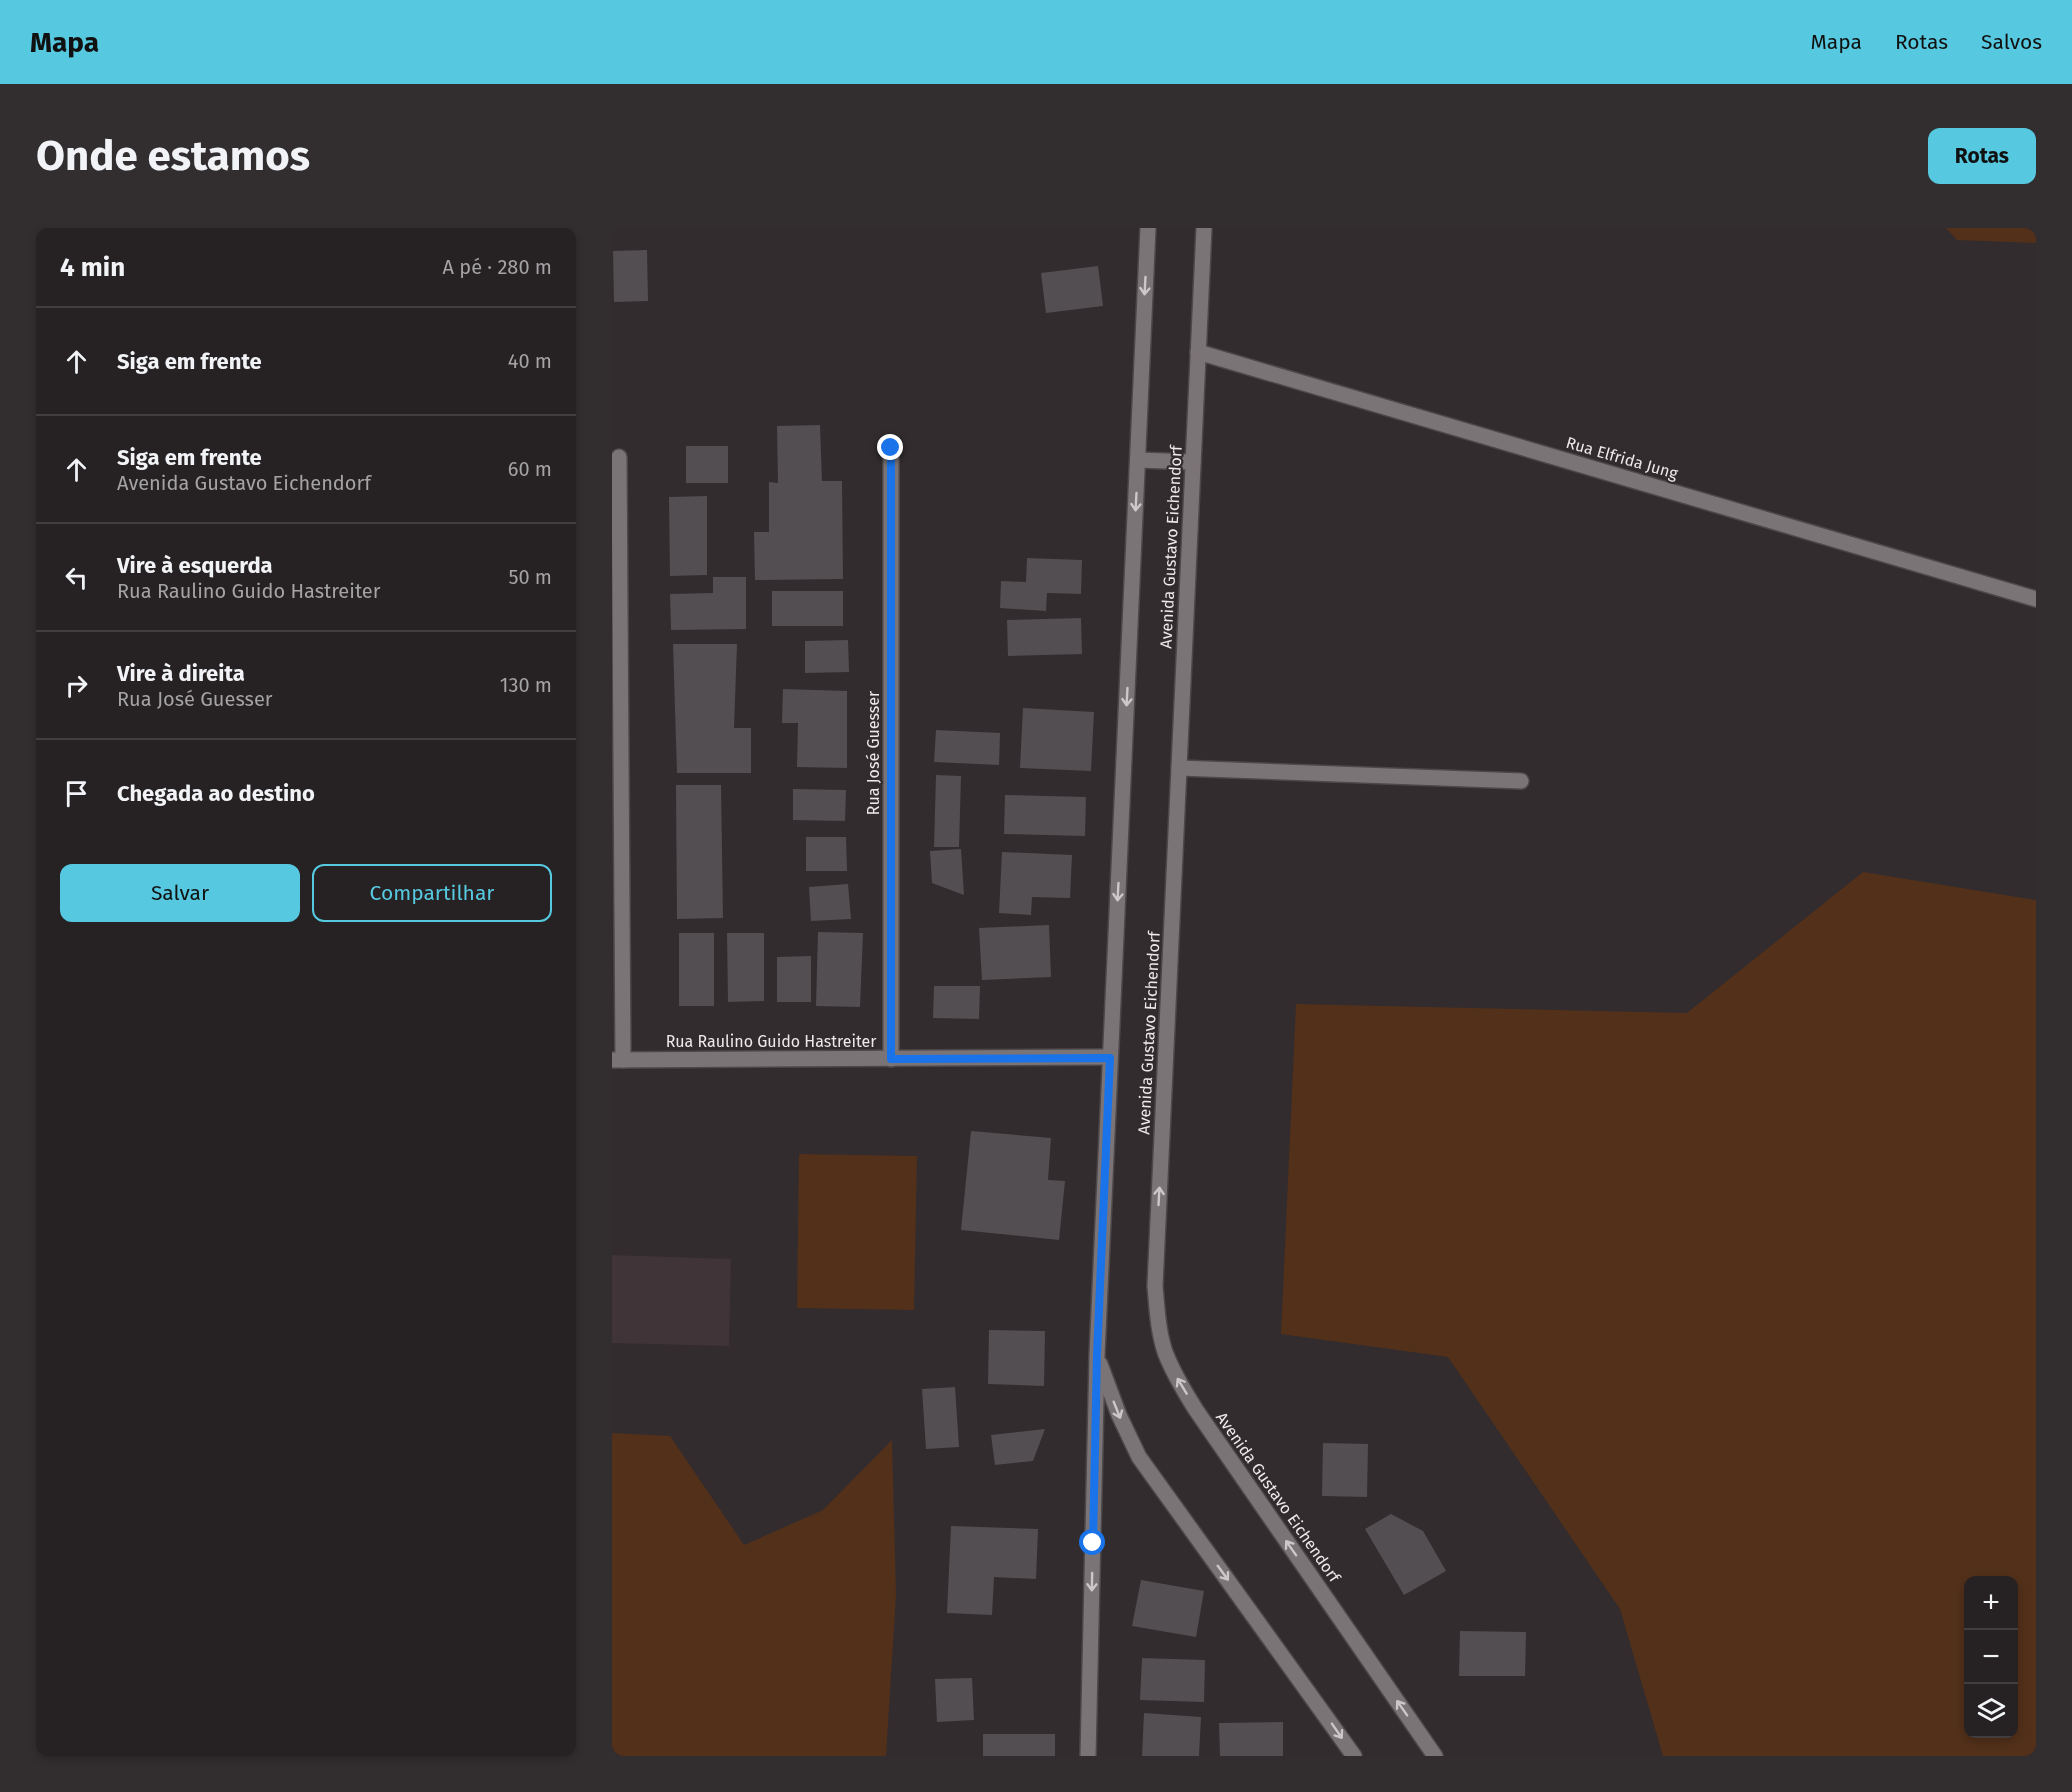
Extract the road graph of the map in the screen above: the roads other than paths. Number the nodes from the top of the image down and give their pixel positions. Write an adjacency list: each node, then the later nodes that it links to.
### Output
1 (1148, 228): 6 (street, one-way to 6)
2 (1204, 228): 3 (street, Avenida Gustavo Eichendorf)
3 (1198, 352): 7 (street, Avenida Gustavo Eichendorf); 8 (street, Rua Elfrida Jung)
4 (891, 448): 12 (street, Rua José Guesser)
5 (619, 457): 13 (street)
6 (1138, 460): 7 (street); 11 (street, one-way to 11)
7 (1193, 462): 9 (street, Avenida Gustavo Eichendorf)
8 (2036, 599)
9 (1179, 768): 10 (street); 17 (street, Avenida Gustavo Eichendorf, one-way to 9)
10 (1521, 781)
11 (1110, 1058): 12 (street, Rua Raulino Guido Hastreiter); 14 (street)
12 (891, 1059): 13 (street, Rua Raulino Guido Hastreiter)
13 (617, 1060)
14 (1097, 1355): 15 (street, one-way to 15); 16 (street, one-way to 16)
15 (1088, 1756)
16 (1354, 1756)
17 (1436, 1756)

